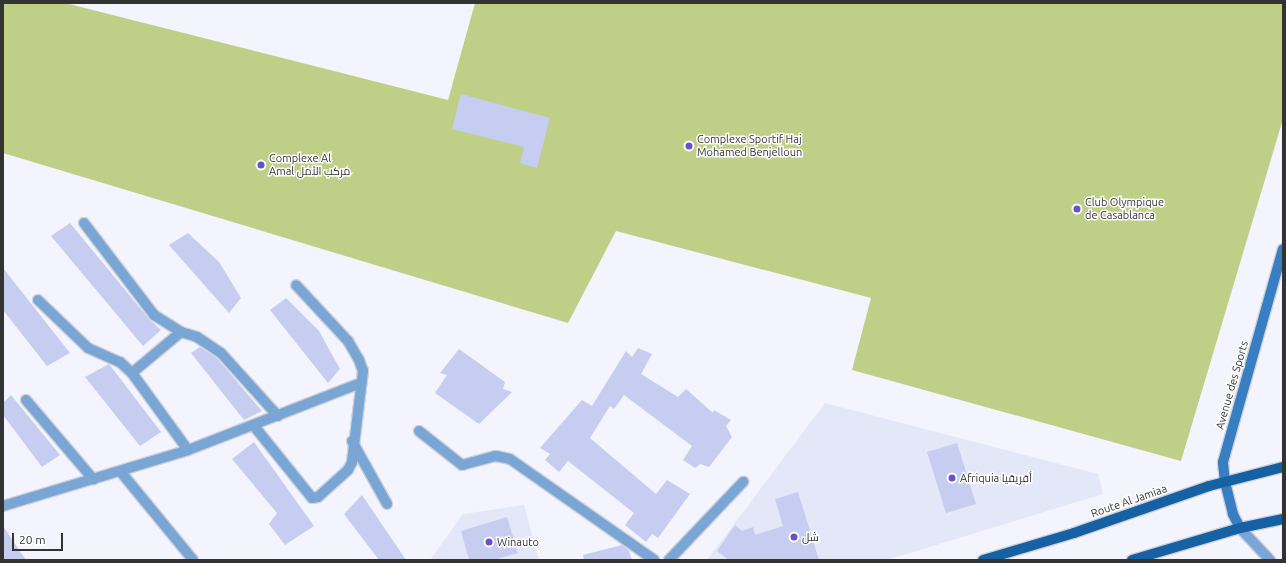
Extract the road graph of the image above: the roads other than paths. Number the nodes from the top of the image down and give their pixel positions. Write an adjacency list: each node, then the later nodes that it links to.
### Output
1 (84, 223): 5 (street)
2 (1283, 249): 18 (street, Avenue des Sports)
3 (296, 285): 7 (street)
4 (38, 300): 6 (street)
5 (181, 332): 6 (street); 9 (street)
6 (132, 373): 13 (street)
7 (361, 383): 9 (street); 12 (street)
8 (26, 400): 16 (street)
9 (278, 416): 10 (street)
10 (254, 426): 12 (street); 13 (street)
11 (419, 431): 24 (street)
12 (352, 441): 19 (street)
13 (188, 450): 15 (street)
14 (1283, 467): 18 (main road, Route Al Jamiaa)
15 (120, 471): 16 (street); 23 (street)
16 (93, 479): 20 (street)
17 (743, 482): 25 (street)
18 (1225, 482): 22 (street, Avenue des Sports); 26 (main road, Route Al Jamiaa)
19 (388, 504)
20 (3, 506)
21 (1283, 519): 22 (main road)
22 (1240, 528): 27 (main road); 28 (street)
23 (193, 560)
24 (654, 560)
25 (670, 560)
26 (983, 560)
27 (1132, 560)
28 (1270, 560)

